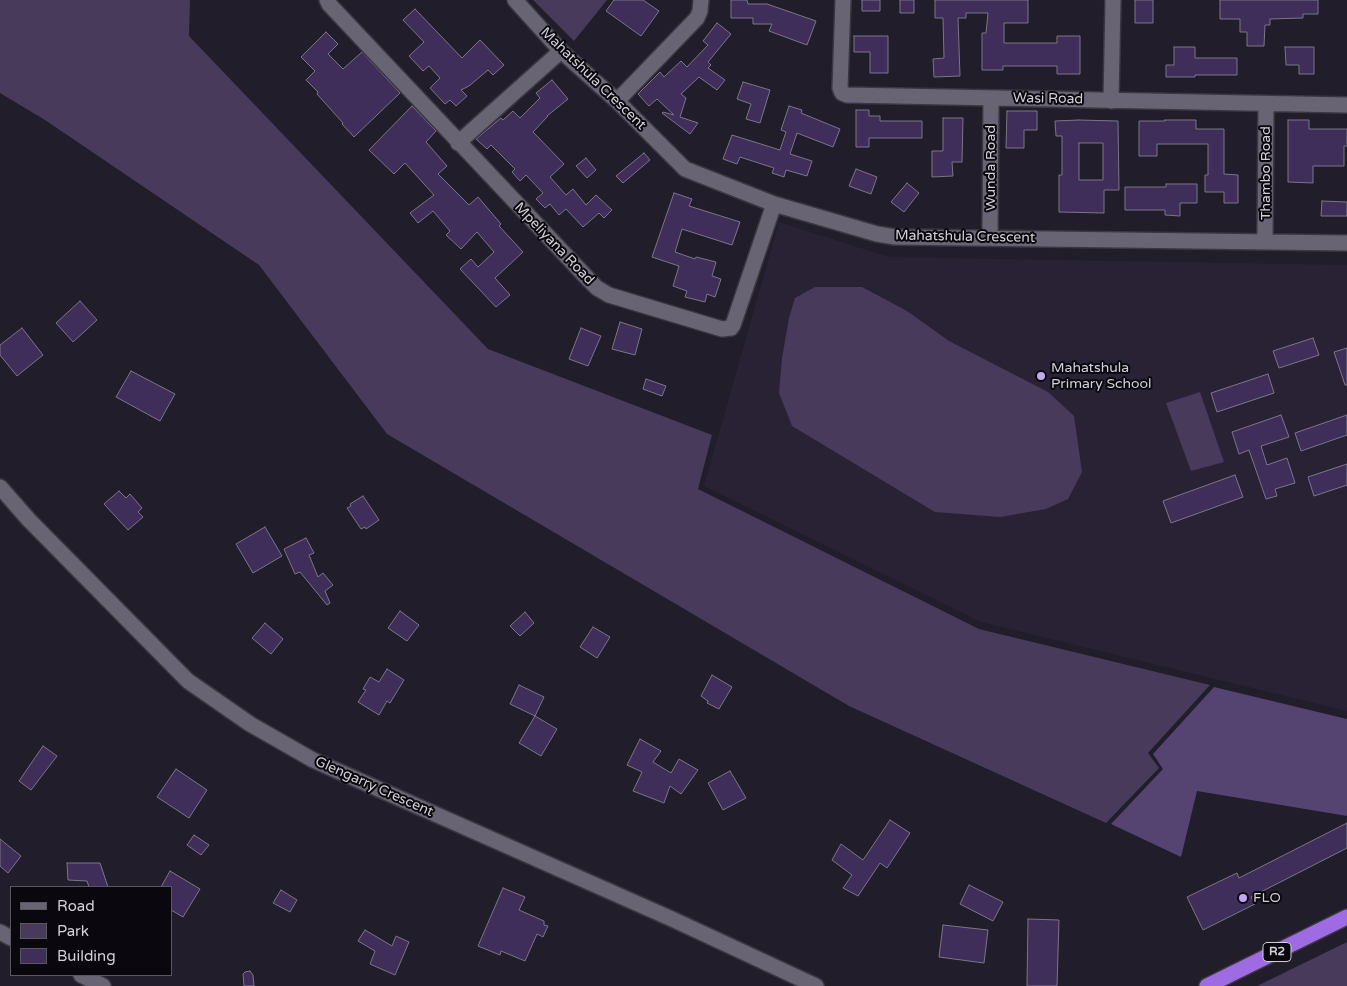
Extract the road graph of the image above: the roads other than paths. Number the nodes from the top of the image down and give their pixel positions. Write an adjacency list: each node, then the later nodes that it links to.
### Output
1 (327, 0): 12 (street, Mpeliyana Road)
2 (515, 0): 6 (street, Mahatshula Crescent)
3 (702, 0): 8 (street)
4 (844, 0): 7 (street, Wasi Road)
5 (1113, 0): 9 (street)
6 (562, 51): 8 (street, Mahatshula Crescent); 12 (street)
7 (991, 98): 9 (street, Wasi Road); 14 (street, Wunda Road)
8 (618, 100): 13 (street, Mahatshula Crescent)
9 (1111, 100): 10 (street, Wasi Road)
10 (1266, 104): 11 (street, Wasi Road); 15 (street, Thambo Road)
11 (1347, 105)
12 (458, 143): 13 (street, Mpeliyana Road)
13 (774, 204): 14 (street, Mahatshula Crescent)
14 (990, 238): 15 (street, Mahatshula Crescent)
15 (1265, 242): 16 (street, Mahatshula Crescent)
16 (1347, 243)
17 (0, 487): 21 (street, Glengarry Crescent)
18 (1347, 917): 22 (highway, R2)
19 (83, 976): 20 (street)
20 (103, 986)
21 (816, 986)
22 (1207, 986)

